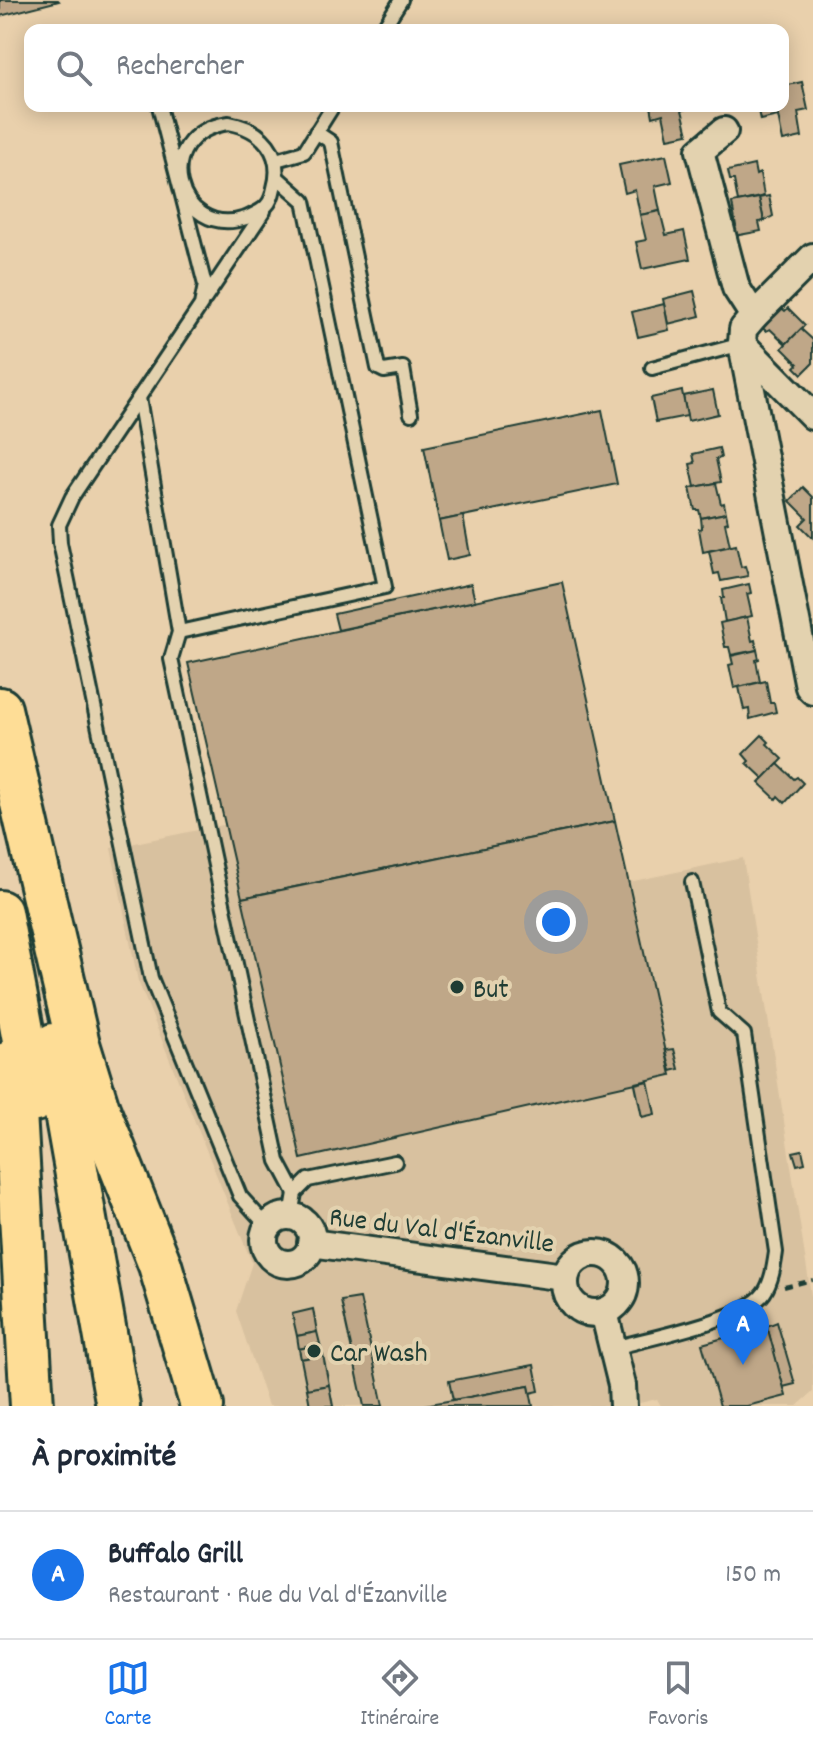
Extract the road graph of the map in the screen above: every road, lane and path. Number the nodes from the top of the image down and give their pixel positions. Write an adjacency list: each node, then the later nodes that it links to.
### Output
1 (401, 0): 2 (lane)
2 (386, 24)
3 (161, 112): 9 (lane)
4 (329, 112): 6 (lane)
5 (724, 131): 13 (street)
6 (316, 132): 7 (lane); 17 (lane)
7 (276, 160): 8 (lane); 9 (lane)
8 (277, 177): 10 (lane); 19 (lane)
9 (182, 191): 10 (lane); 12 (lane)
10 (267, 206): 12 (lane)
11 (813, 257): 13 (street)
12 (201, 305): 16 (lane)
13 (754, 316): 14 (street)
14 (742, 344): 15 (lane); 18 (street); 20 (street)
15 (652, 368)
16 (139, 398): 19 (lane); 27 (lane)
17 (411, 414)
18 (813, 416)
19 (179, 632): 27 (lane)
20 (813, 691)
21 (0, 709): 36 (highway)
22 (0, 773): 35 (highway)
23 (692, 882): 31 (lane)
24 (0, 912): 34 (highway)
25 (0, 999): 33 (highway)
26 (395, 1162): 27 (lane)
27 (285, 1212): 28 (street, Rue du Val d'Ézanville); 28 (street, Rue du Val d'Ézanville)
28 (311, 1243): 29 (street, Rue du Val d'Ézanville)
29 (565, 1277): 30 (street, Rue du Val d'Ézanville); 30 (street, Rue du Val d'Ézanville)
30 (604, 1312): 31 (street)
31 (614, 1348): 32 (street)
32 (626, 1399)
33 (32, 1406)
34 (89, 1406)
35 (118, 1406)
36 (202, 1406)

